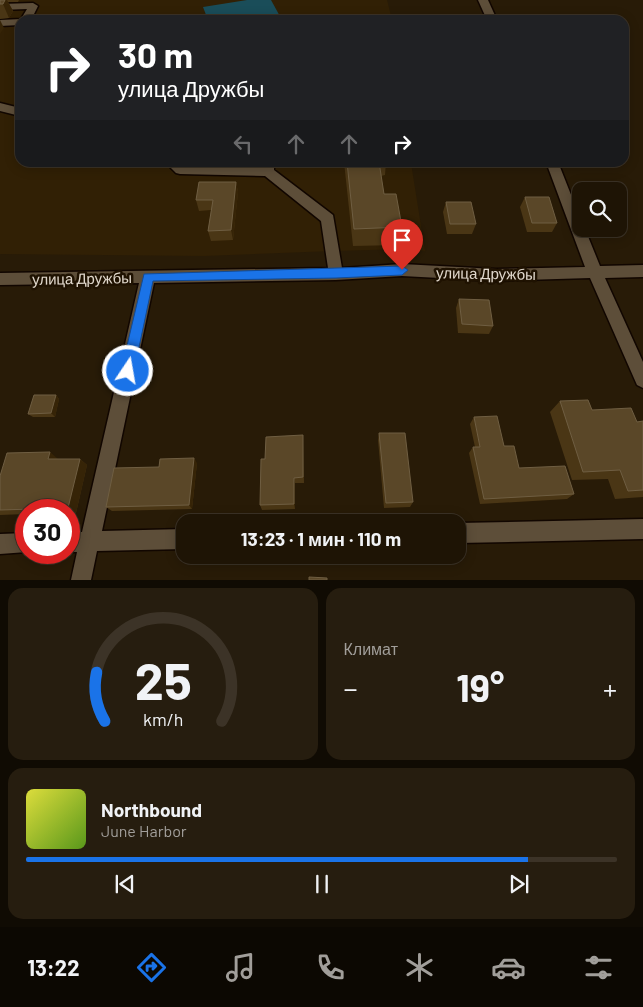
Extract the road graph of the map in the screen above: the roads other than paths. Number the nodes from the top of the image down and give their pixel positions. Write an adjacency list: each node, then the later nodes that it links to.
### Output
1 (45, 0): 3 (street)
2 (483, 0): 6 (street)
3 (33, 6): 4 (street); 5 (street)
4 (0, 7)
5 (28, 15)
6 (490, 15)
7 (15, 22): 8 (street)
8 (0, 23)
9 (0, 107): 10 (street)
10 (15, 111)
11 (177, 167): 12 (street)
12 (268, 167): 16 (street)
13 (554, 167): 15 (street)
14 (643, 271): 15 (street, улица Дружбы)
15 (595, 273): 16 (street, улица Дружбы); 19 (street)
16 (336, 274): 17 (street, улица Дружбы)
17 (148, 277): 18 (street, улица Дружбы); 24 (street)
18 (0, 279)
19 (643, 380)
20 (643, 529): 21 (street)
21 (466, 533)
22 (176, 540): 24 (street)
23 (80, 542): 24 (street)
24 (90, 542): 27 (street)
25 (15, 543): 26 (street)
26 (0, 544)
27 (81, 580)

